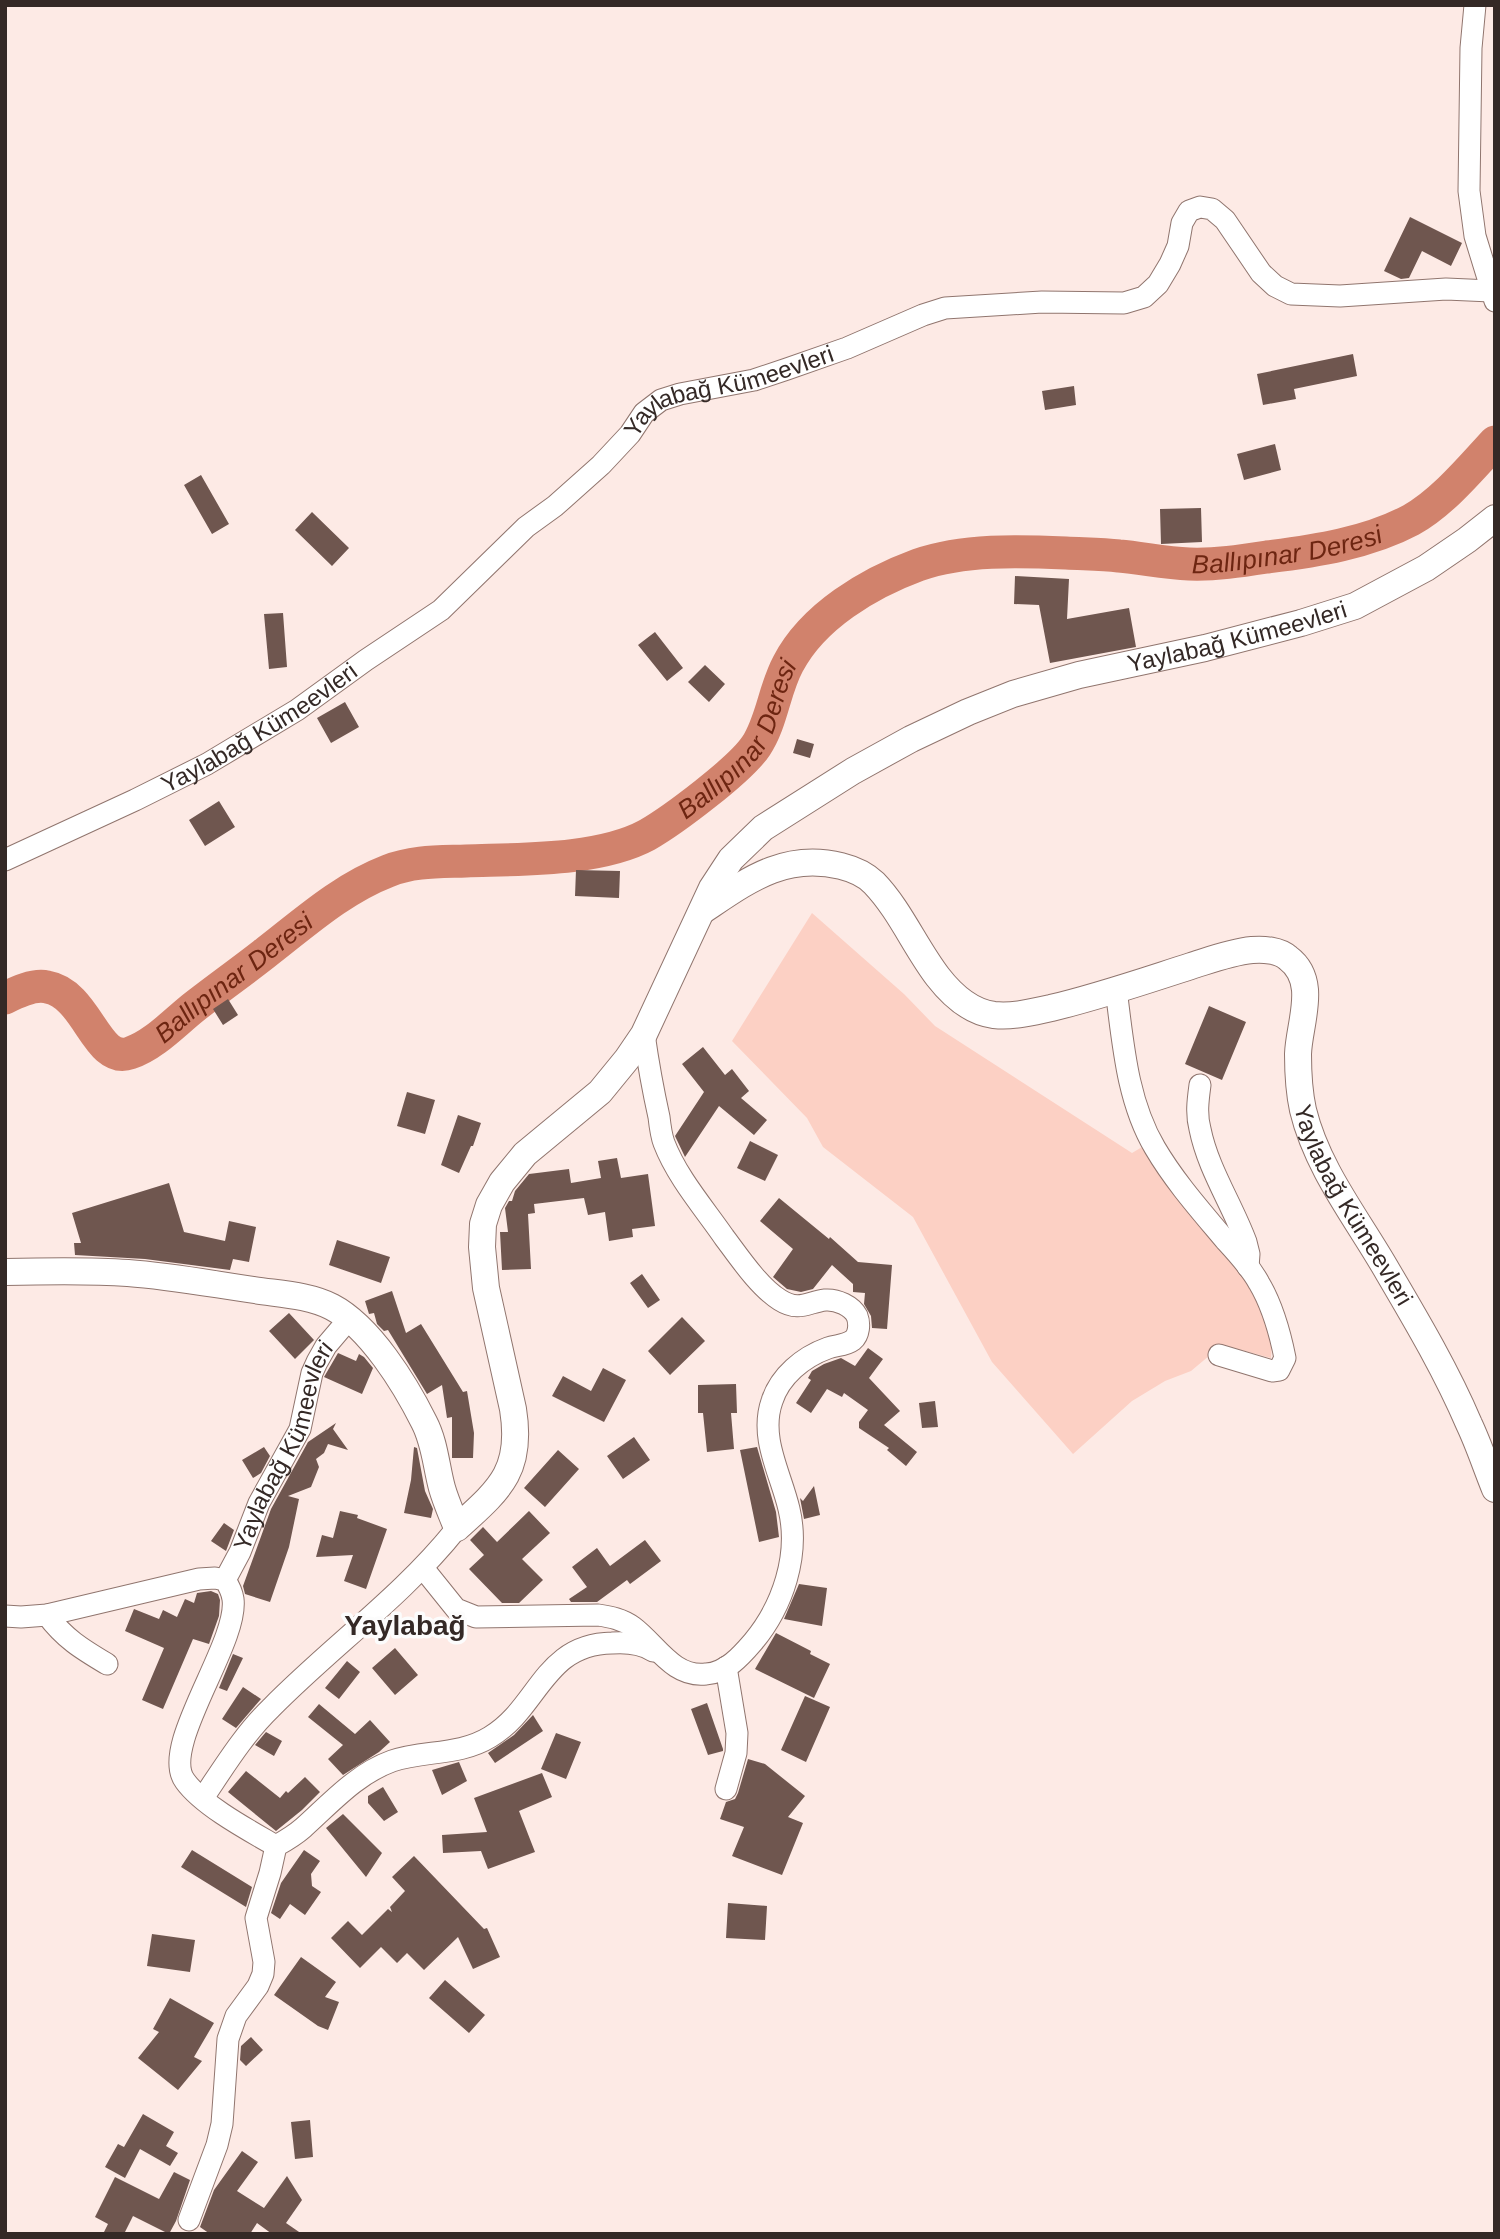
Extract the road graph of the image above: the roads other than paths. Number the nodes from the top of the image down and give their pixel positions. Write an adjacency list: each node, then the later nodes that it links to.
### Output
1 (1475, 5): 2 (street, Yaylabağ Kümeevleri)
2 (1493, 296): 4 (street, Yaylabağ Kümeevleri)
3 (1495, 518): 5 (street, Yaylabağ Kümeevleri)
4 (5, 860)
5 (700, 912): 6 (street, Yaylabağ Kümeevleri); 7 (street, Yaylabağ Kümeevleri)
6 (1116, 989): 9 (street); 13 (street, Yaylabağ Kümeevleri)
7 (643, 1034): 14 (street, Yaylabağ Kümeevleri); 21 (street)
8 (1200, 1085): 9 (street)
9 (1248, 1267): 12 (street)
10 (5, 1272): 11 (street, Yaylabağ Kümeevleri)
11 (349, 1319): 14 (street, Yaylabağ Kümeevleri); 16 (street, Yaylabağ Kümeevleri)
12 (1219, 1355)
13 (1495, 1489)
14 (457, 1528): 15 (street, Yaylabağ Kümeevleri)
15 (423, 1568): 19 (street); 23 (street, Yaylabağ Kümeevleri)
16 (225, 1580): 17 (street, Yaylabağ Kümeevleri); 23 (street, Yaylabağ Kümeevleri)
17 (47, 1615): 18 (street, Yaylabağ Kümeevleri); 20 (street)
18 (5, 1616)
19 (669, 1662): 21 (street); 24 (street)
20 (107, 1664)
21 (726, 1667): 22 (street)
22 (726, 1789)
23 (202, 1798): 24 (street, Yaylabağ Kümeevleri)
24 (276, 1846): 25 (street)
25 (189, 2220)

